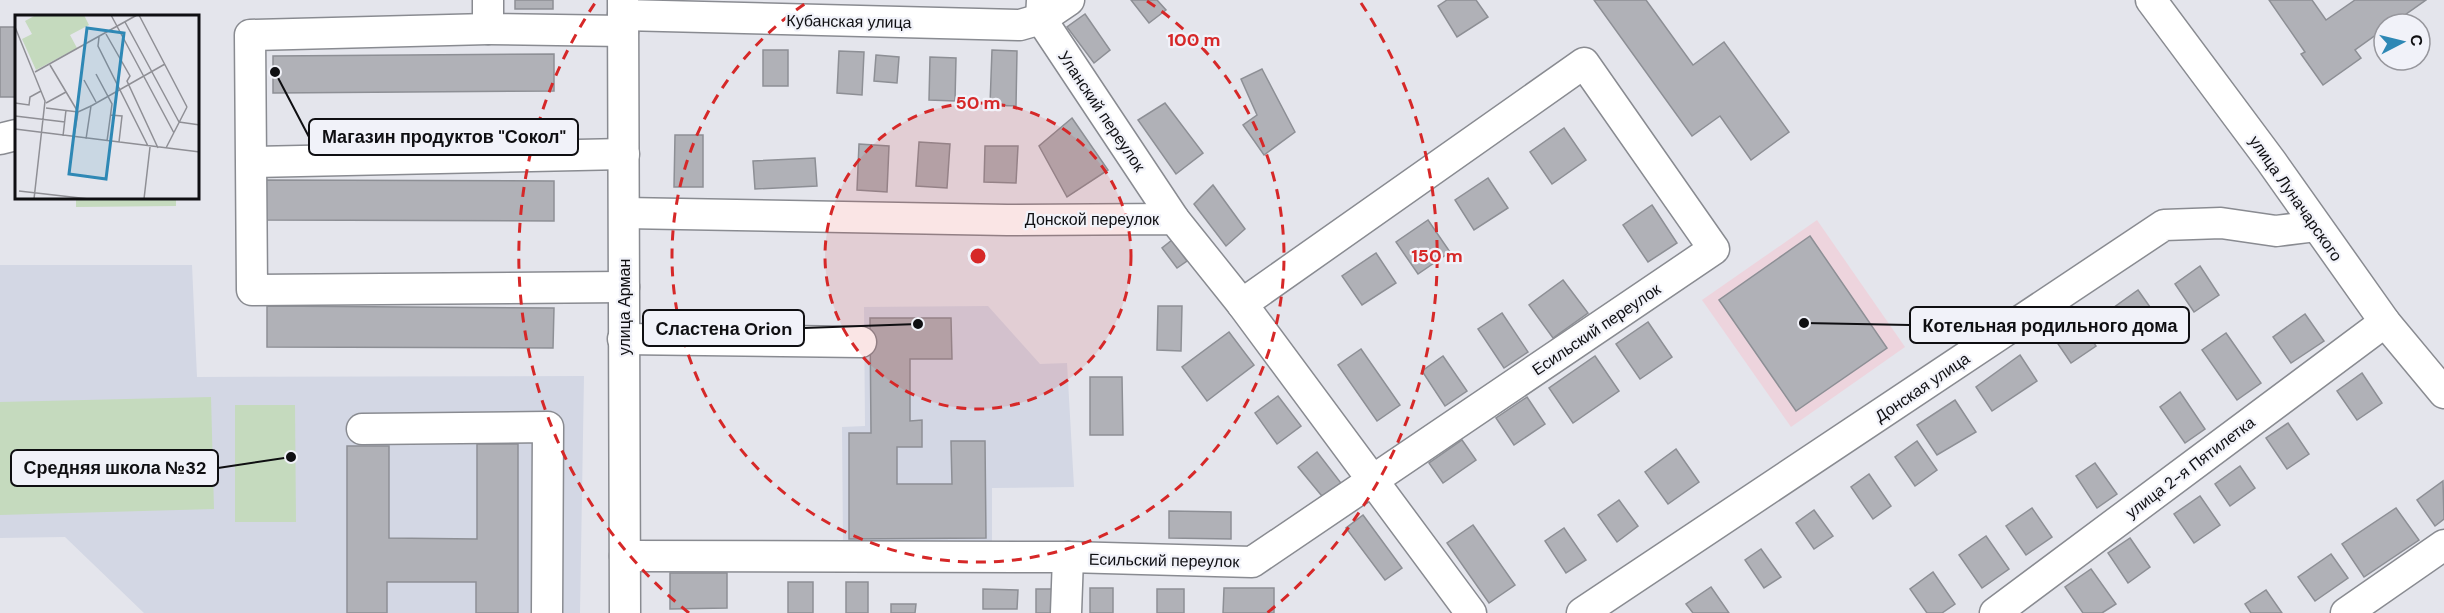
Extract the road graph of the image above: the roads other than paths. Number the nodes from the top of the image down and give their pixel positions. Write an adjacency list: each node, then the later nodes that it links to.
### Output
1 (1069, 0): 3 (street, Кубанская улица)
2 (2151, 0): 12 (street, улица Луначарского)
3 (1041, 10): 5 (street, Кубанская улица); 11 (street, Уланский переулок)
4 (488, 14): 5 (street, Кубанская улица); 9 (street, Кубанская улица)
5 (623, 15): 8 (street, улица Арман)
6 (15, 135): 7 (street)
7 (0, 139)
8 (624, 154): 9 (street); 10 (street, улица Арман)
9 (252, 162): 13 (street)
10 (625, 213): 11 (street, Донской переулок); 13 (street, улица Арман)
11 (1174, 219): 14 (street, Донской переулок)
12 (2316, 226): 15 (street, улица Луначарского); 28 (street, Донская улица)
13 (624, 287): 16 (street, улица Арман)
14 (1242, 304): 20 (street, Донской переулок); 20 (street, Есильский переулок)
15 (2385, 322): 18 (street, улица Луначарского); 29 (street, улица 2-я Пятилетка)
16 (623, 339): 17 (street); 22 (street, улица Арман)
17 (861, 342)
18 (2444, 393)
19 (362, 429): 24 (street)
20 (1372, 480): 23 (street, Есильский переулок); 27 (street, Донской переулок)
21 (2444, 545): 30 (street)
22 (625, 556): 23 (street, Есильский переулок); 25 (street, улица Арман)
23 (1068, 557): 26 (street)
24 (547, 613)
25 (625, 613)
26 (1066, 613)
27 (1471, 613)
28 (1582, 613)
29 (1995, 613)
30 (2346, 613)

